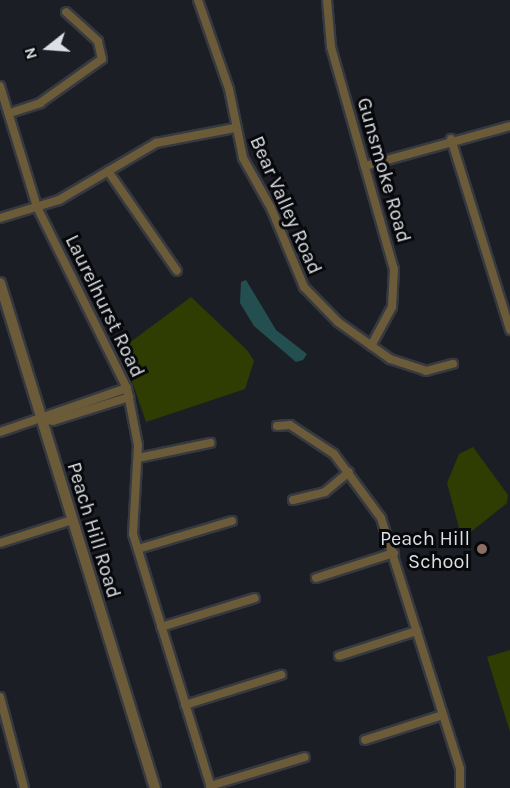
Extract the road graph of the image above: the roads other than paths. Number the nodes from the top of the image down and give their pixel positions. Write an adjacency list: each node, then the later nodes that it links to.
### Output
1 (198, 0): 7 (street, Bear Valley Road)
2 (327, 0): 9 (street, Gunsmoke Road)
3 (66, 12): 5 (street)
4 (0, 86): 5 (street, Laurelhurst Road)
5 (10, 112): 11 (street, Laurelhurst Road)
6 (510, 126): 8 (street)
7 (235, 128): 10 (street); 16 (street, Bear Valley Road)
8 (451, 139): 9 (street); 15 (street)
9 (365, 166): 16 (street, Gunsmoke Road)
10 (108, 171): 11 (street); 13 (street)
11 (38, 207): 12 (street); 18 (street, Laurelhurst Road)
12 (0, 218)
13 (177, 271)
14 (0, 283): 19 (street, Peach Hill Road)
15 (510, 330)
16 (371, 346): 17 (street, Bear Valley Road)
17 (453, 364)
18 (128, 392): 19 (street); 23 (street, Laurelhurst Road)
19 (42, 419): 21 (street); 26 (street, Peach Hill Road)
20 (277, 426): 24 (street)
21 (0, 432)
22 (210, 443): 23 (street)
23 (138, 458): 29 (street, Laurelhurst Road)
24 (349, 472): 25 (street); 30 (street)
25 (293, 500)
26 (72, 520): 28 (street); 44 (street, Peach Hill Road)
27 (232, 521): 29 (street)
28 (0, 543)
29 (138, 549): 33 (street, Laurelhurst Road)
30 (394, 554): 31 (street); 34 (street)
31 (316, 578)
32 (255, 598): 33 (street)
33 (161, 627): 38 (street, Laurelhurst Road)
34 (417, 631): 35 (street); 39 (street)
35 (339, 656)
36 (281, 675): 38 (street)
37 (0, 697): 43 (street)
38 (185, 705): 42 (street, Laurelhurst Road)
39 (443, 715): 40 (street); 45 (street)
40 (365, 741)
41 (305, 757): 42 (street)
42 (211, 787)
43 (24, 788)
44 (155, 788)
45 (460, 788)

